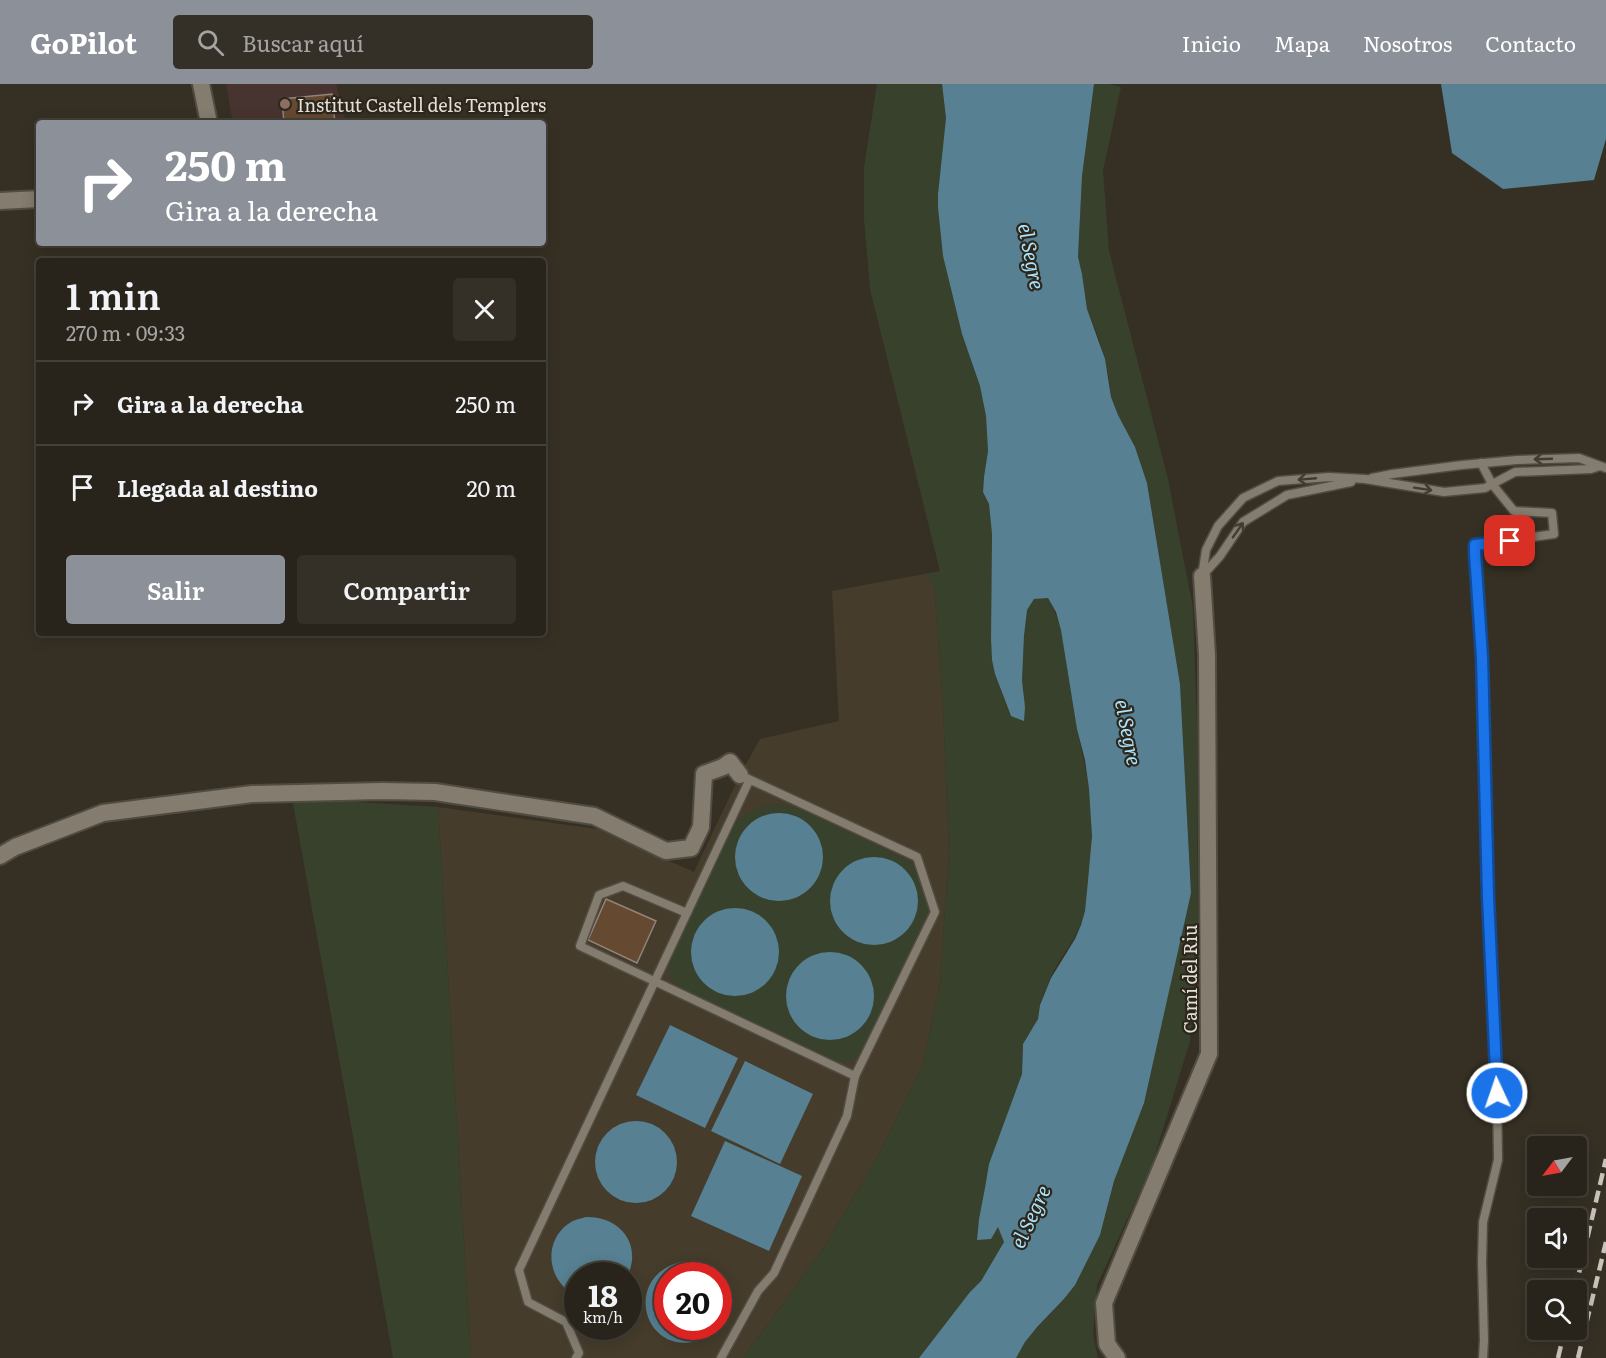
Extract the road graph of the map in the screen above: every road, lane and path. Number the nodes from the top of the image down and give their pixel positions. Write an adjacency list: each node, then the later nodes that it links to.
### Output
1 (201, 84): 2 (street)
2 (208, 120)
3 (36, 199): 4 (street)
4 (0, 201)
5 (1481, 463): 6 (lane, one-way to 5); 7 (lane); 8 (lane)
6 (1603, 467): 8 (lane)
7 (1365, 479): 8 (lane, one-way to 8); 9 (lane, one-way to 7); 9 (lane, one-way to 9)
8 (1492, 484): 18 (lane)
9 (1202, 576): 17 (street, Camí del Riu)
10 (745, 778): 11 (street); 12 (lane); 14 (lane)
11 (0, 856)
12 (687, 913): 13 (lane); 13 (lane)
13 (655, 982): 14 (lane); 15 (lane)
14 (855, 1076): 16 (lane)
15 (576, 1358)
16 (721, 1358)
17 (1117, 1358)
18 (1483, 1358)

